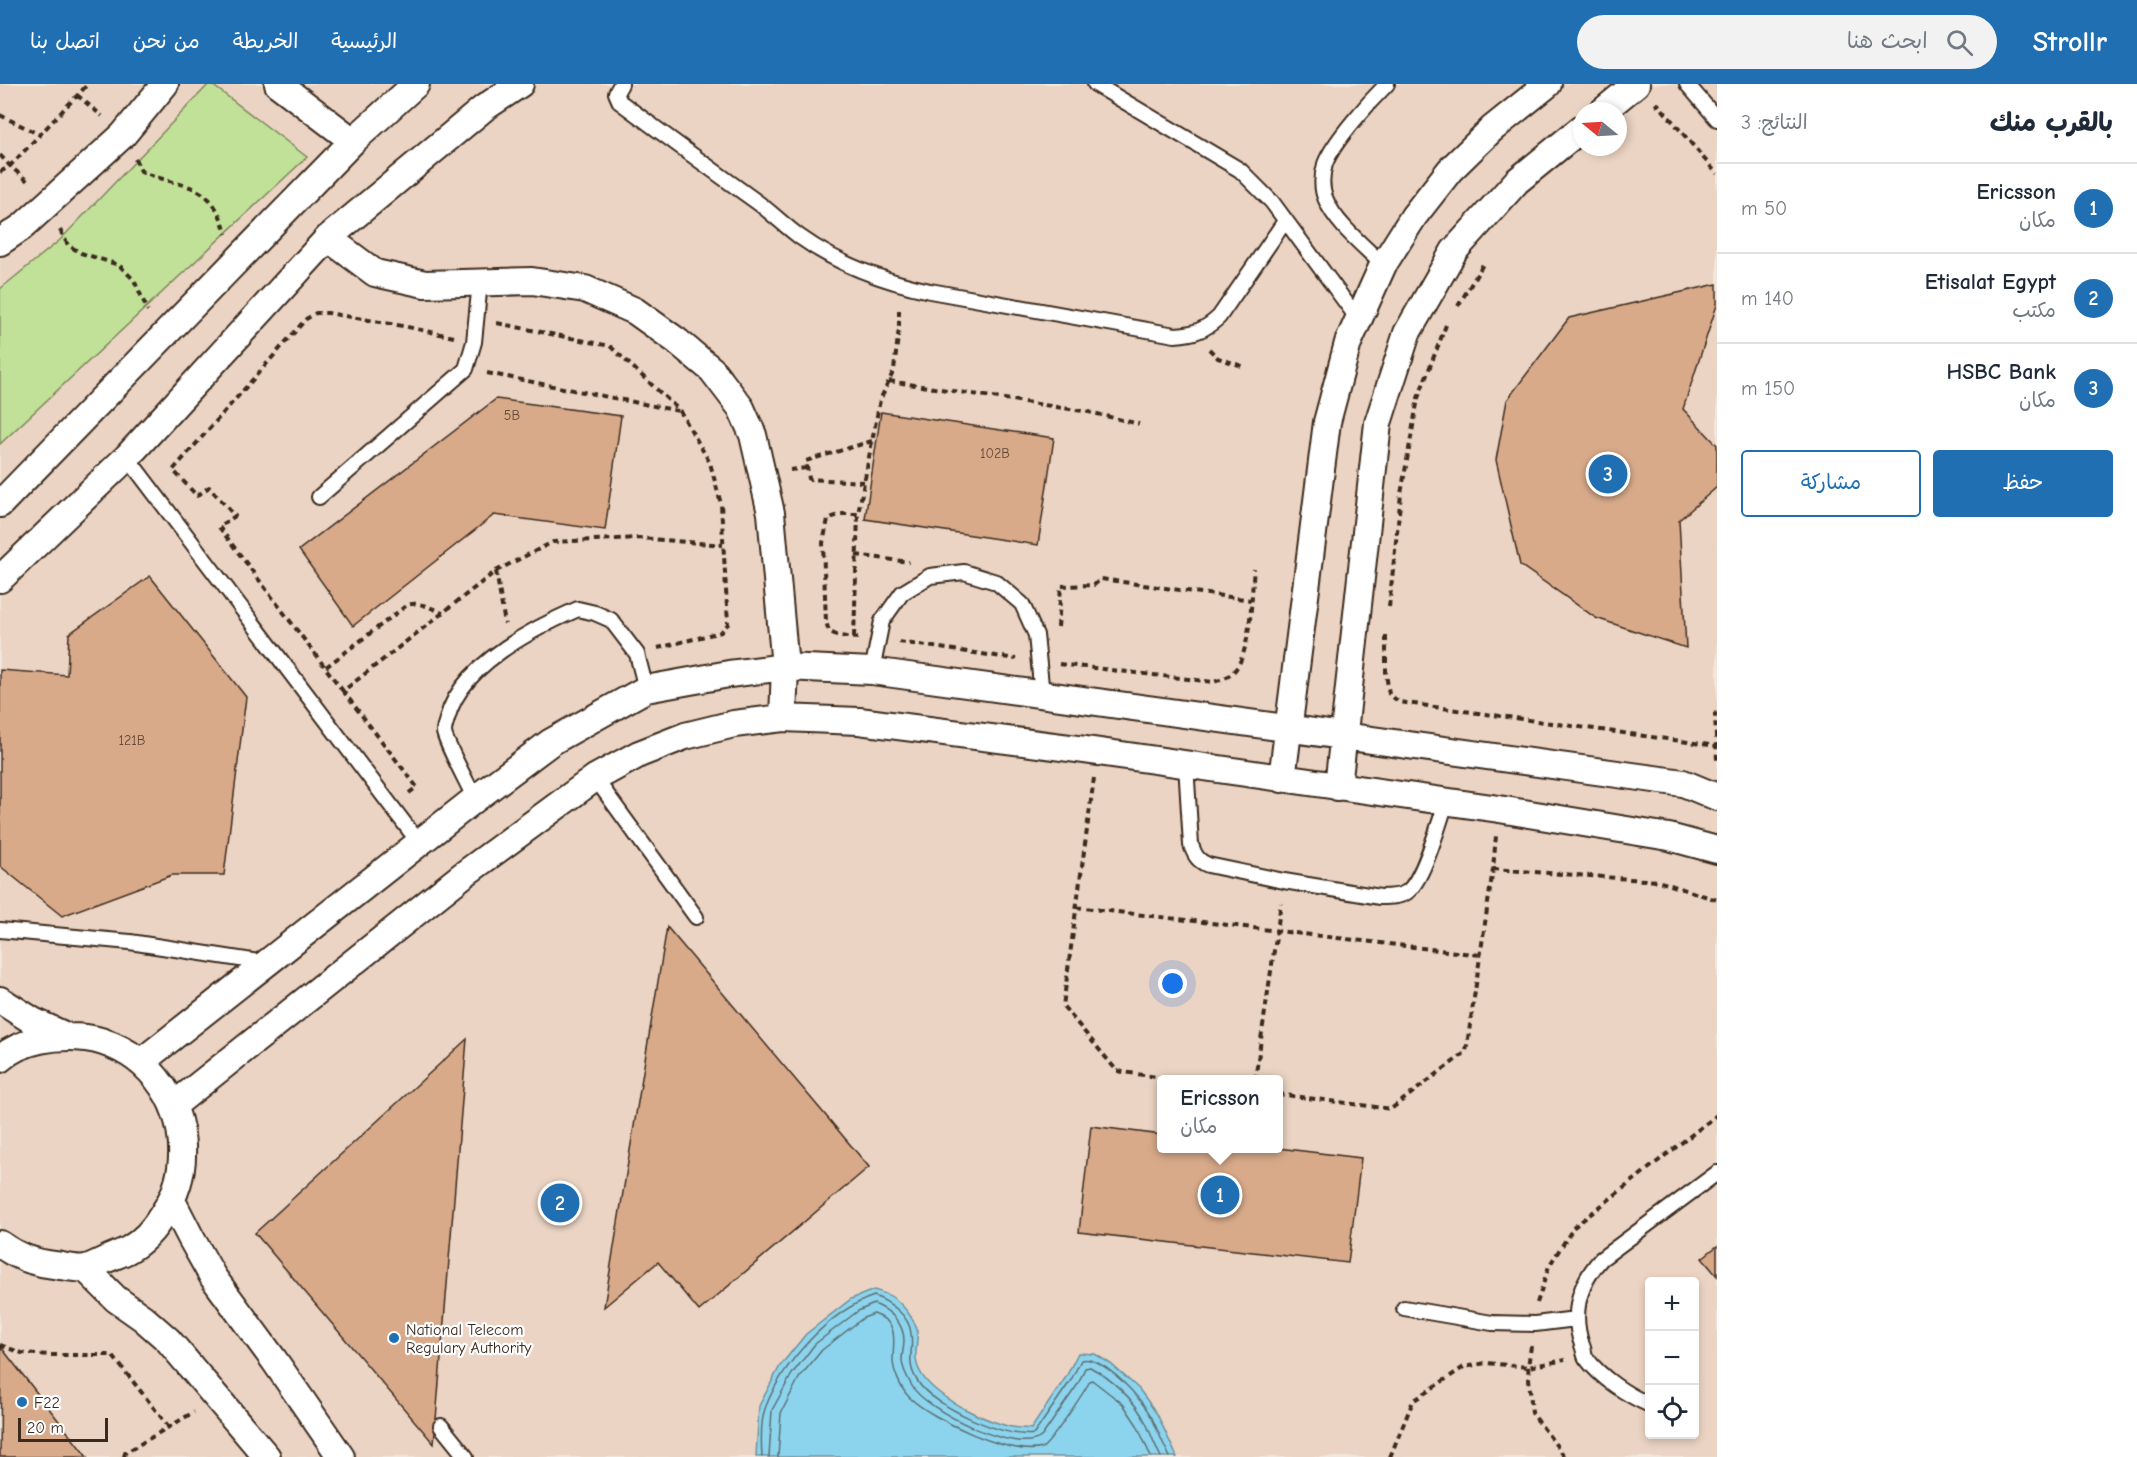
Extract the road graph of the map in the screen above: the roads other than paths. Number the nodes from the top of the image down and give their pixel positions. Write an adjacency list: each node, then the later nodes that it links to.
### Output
1 (165, 84): 17 (street)
2 (278, 84): 14 (street)
3 (417, 84): 14 (street)
4 (520, 84): 16 (street)
5 (621, 84): 15 (lane)
6 (1095, 84): 15 (lane)
7 (1387, 84): 18 (lane)
8 (1636, 84): 11 (street)
9 (1687, 84): 12 (lane)
10 (1538, 87): 18 (street)
11 (1614, 102)
12 (1717, 119)
13 (1573, 135): 31 (street)
14 (353, 141): 23 (street)
15 (1284, 221): 20 (lane)
16 (328, 238): 19 (street); 21 (street)
17 (0, 242)
18 (1383, 265): 20 (street)
19 (480, 282): 22 (lane); 25 (street)
20 (1358, 319): 30 (street)
21 (128, 458): 24 (street); 39 (lane)
22 (320, 496)
23 (0, 504)
24 (0, 579)
25 (785, 668): 26 (street); 27 (street); 29 (street)
26 (872, 671): 28 (street); 28 (lane)
27 (646, 689): 37 (street); 37 (lane)
28 (1042, 695): 30 (street)
29 (783, 718): 32 (street); 33 (street)
30 (1288, 729): 31 (street); 34 (street)
31 (1342, 736): 35 (street); 36 (street)
32 (1186, 764): 34 (street); 38 (lane)
33 (595, 778): 41 (lane); 48 (street)
34 (1282, 779): 35 (street)
35 (1338, 787): 38 (street)
36 (1717, 796)
37 (475, 799): 39 (street)
38 (1446, 803): 40 (street)
39 (420, 844): 43 (street)
40 (1717, 850)
41 (696, 917)
42 (0, 930): 43 (lane)
43 (267, 963): 47 (street)
44 (0, 1000): 45 (street)
45 (66, 1036): 46 (street); 47 (street)
46 (0, 1059)
47 (141, 1062): 48 (street)
48 (174, 1106): 50 (street)
49 (1717, 1173): 54 (lane)
50 (172, 1201): 52 (street); 58 (street)
51 (0, 1244): 52 (street)
52 (85, 1268): 57 (street)
53 (1404, 1308): 54 (lane)
54 (1576, 1319): 55 (lane)
55 (1645, 1402)
56 (441, 1426): 59 (lane)
57 (267, 1457)
58 (341, 1457)
59 (466, 1457)

